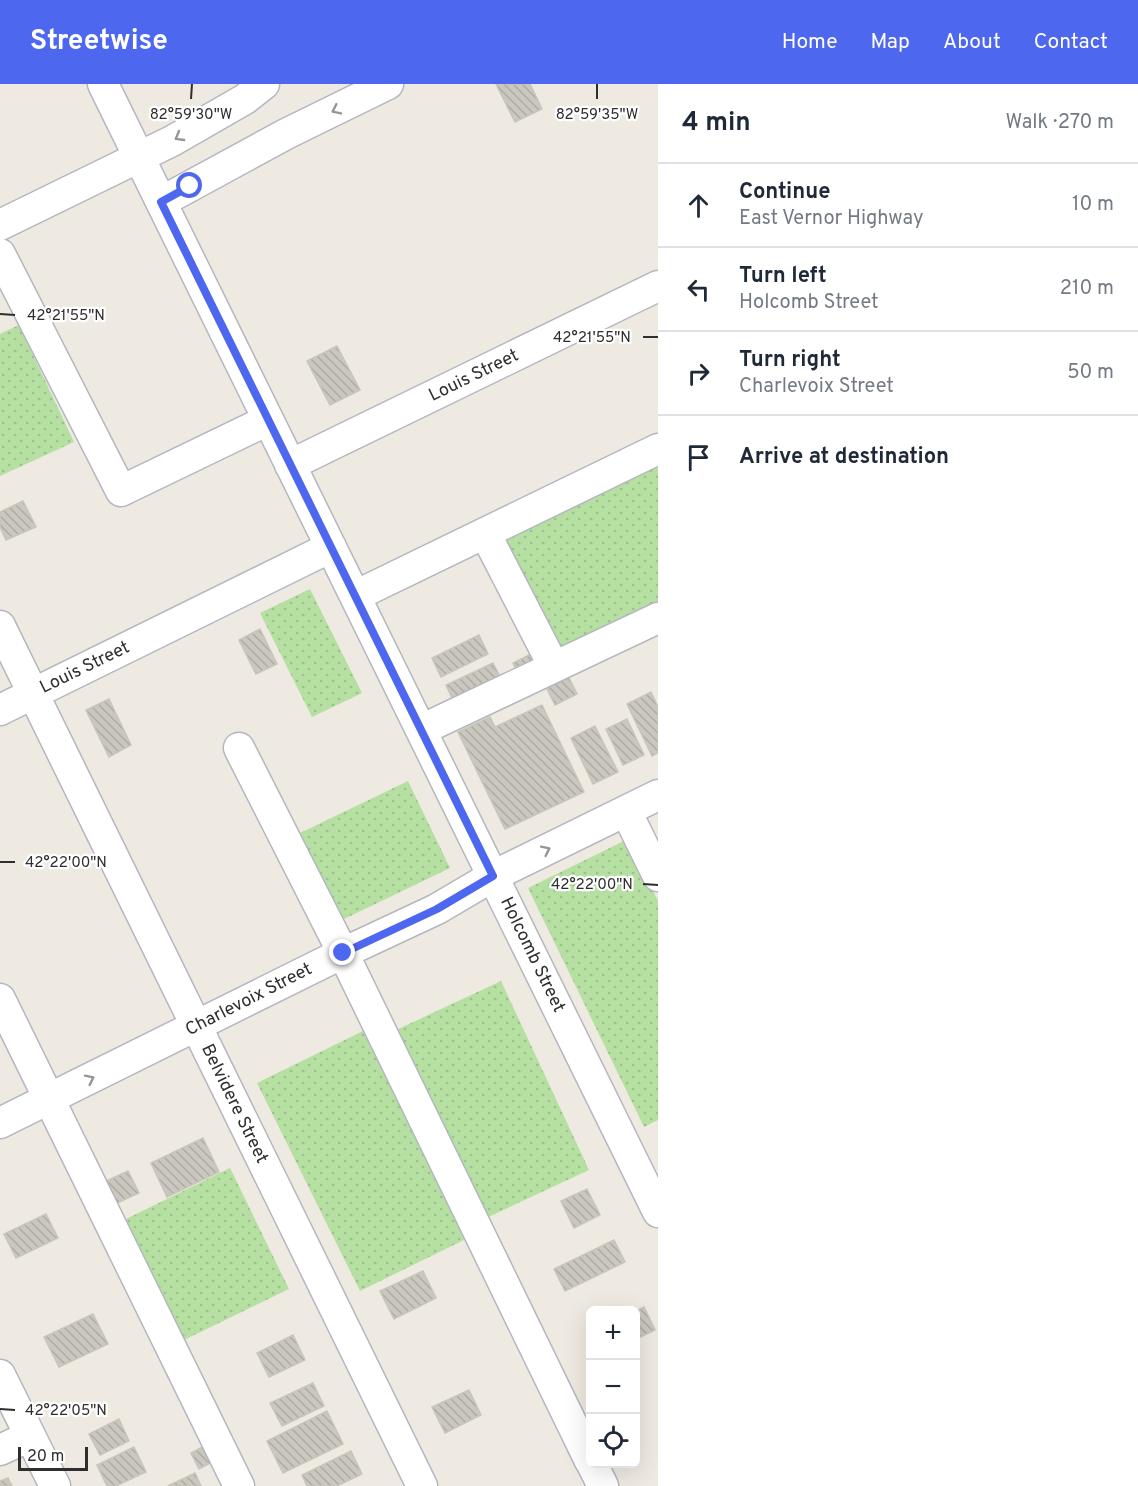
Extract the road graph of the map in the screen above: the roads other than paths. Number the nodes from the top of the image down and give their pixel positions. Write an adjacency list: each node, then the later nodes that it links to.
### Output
1 (104, 84): 4 (street, Holcomb Street)
2 (264, 84): 4 (street, one-way to 4)
3 (388, 84): 5 (street, one-way to 5)
4 (139, 157): 5 (street, Holcomb Street); 6 (street)
5 (161, 202): 9 (street, Holcomb Street)
6 (0, 225)
7 (0, 254): 9 (street)
8 (658, 286): 11 (street, Louis Street)
9 (268, 420): 11 (street, Holcomb Street)
10 (658, 449): 12 (street)
11 (290, 465): 13 (street, Holcomb Street)
12 (485, 533): 14 (street); 17 (street)
13 (331, 548): 14 (street, Holcomb Street); 18 (street, Louis Street)
14 (355, 596): 20 (street, Holcomb Street)
15 (658, 618): 17 (street)
16 (0, 626): 18 (street, Belvidere Street)
17 (554, 667): 20 (street)
18 (33, 694): 19 (street, Louis Street); 28 (street, Belvidere Street)
19 (0, 710)
20 (421, 730): 24 (street, Holcomb Street)
21 (239, 748): 26 (street)
22 (658, 795): 23 (street, Charlevoix Street)
23 (626, 811): 24 (street, Charlevoix Street, one-way to 23); 25 (street)
24 (493, 876): 26 (street, Charlevoix Street); 31 (street, Holcomb Street)
25 (658, 876)
26 (343, 953): 28 (street, Charlevoix Street); 35 (street)
27 (0, 999): 29 (street)
28 (196, 1027): 29 (street, Charlevoix Street, one-way to 28); 39 (street, Belvidere Street)
29 (50, 1099): 30 (street, Charlevoix Street); 38 (street)
30 (0, 1123)
31 (658, 1212)
32 (0, 1375): 33 (street)
33 (30, 1436): 34 (street); 37 (street)
34 (0, 1450)
35 (586, 1452)
36 (594, 1468): 40 (street)
37 (56, 1486)
38 (239, 1486)
39 (422, 1486)
40 (603, 1486)

